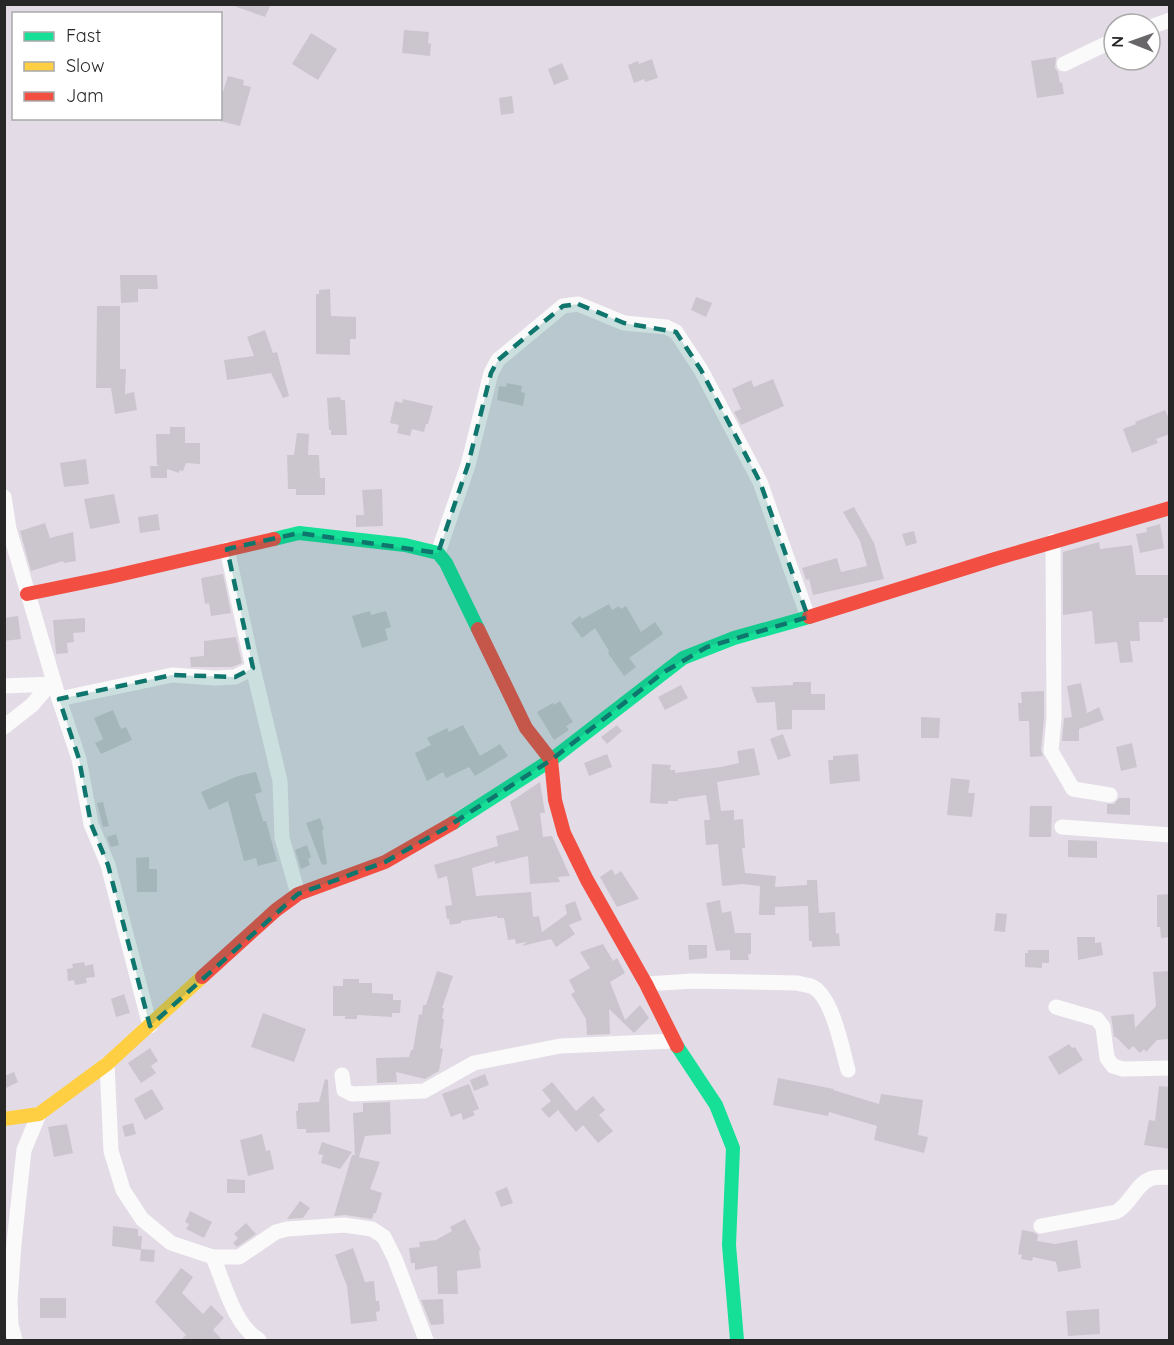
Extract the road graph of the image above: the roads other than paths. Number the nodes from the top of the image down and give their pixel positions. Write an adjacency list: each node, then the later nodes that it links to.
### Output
1 (1102, 46): 2 (street)
2 (1064, 64)
3 (4, 497): 8 (street)
4 (1170, 508): 5 (street)
5 (1053, 541): 9 (street); 16 (street)
6 (227, 549): 7 (street); 8 (street); 10 (street)
7 (438, 553): 9 (street); 15 (street)
8 (27, 594): 11 (street)
9 (808, 617): 15 (street)
10 (253, 668): 13 (street); 19 (street)
11 (52, 684): 12 (street); 13 (street); 14 (street)
12 (4, 686)
13 (59, 699): 22 (street)
14 (4, 727)
15 (551, 760): 19 (street); 20 (street)
16 (1110, 795)
17 (1062, 827): 18 (street)
18 (1170, 835)
19 (298, 894): 22 (street)
20 (646, 984): 23 (street); 26 (street)
21 (1056, 1007): 25 (street)
22 (150, 1026): 24 (street)
23 (674, 1041): 27 (street); 36 (street)
24 (107, 1064): 28 (street); 32 (street)
25 (1170, 1068)
26 (848, 1070)
27 (342, 1075)
28 (39, 1114): 29 (street); 33 (street)
29 (4, 1119)
30 (1170, 1177): 31 (street)
31 (1041, 1226)
32 (213, 1257): 34 (street); 35 (street)
33 (15, 1341)
34 (259, 1341)
35 (426, 1341)
36 (737, 1341)

